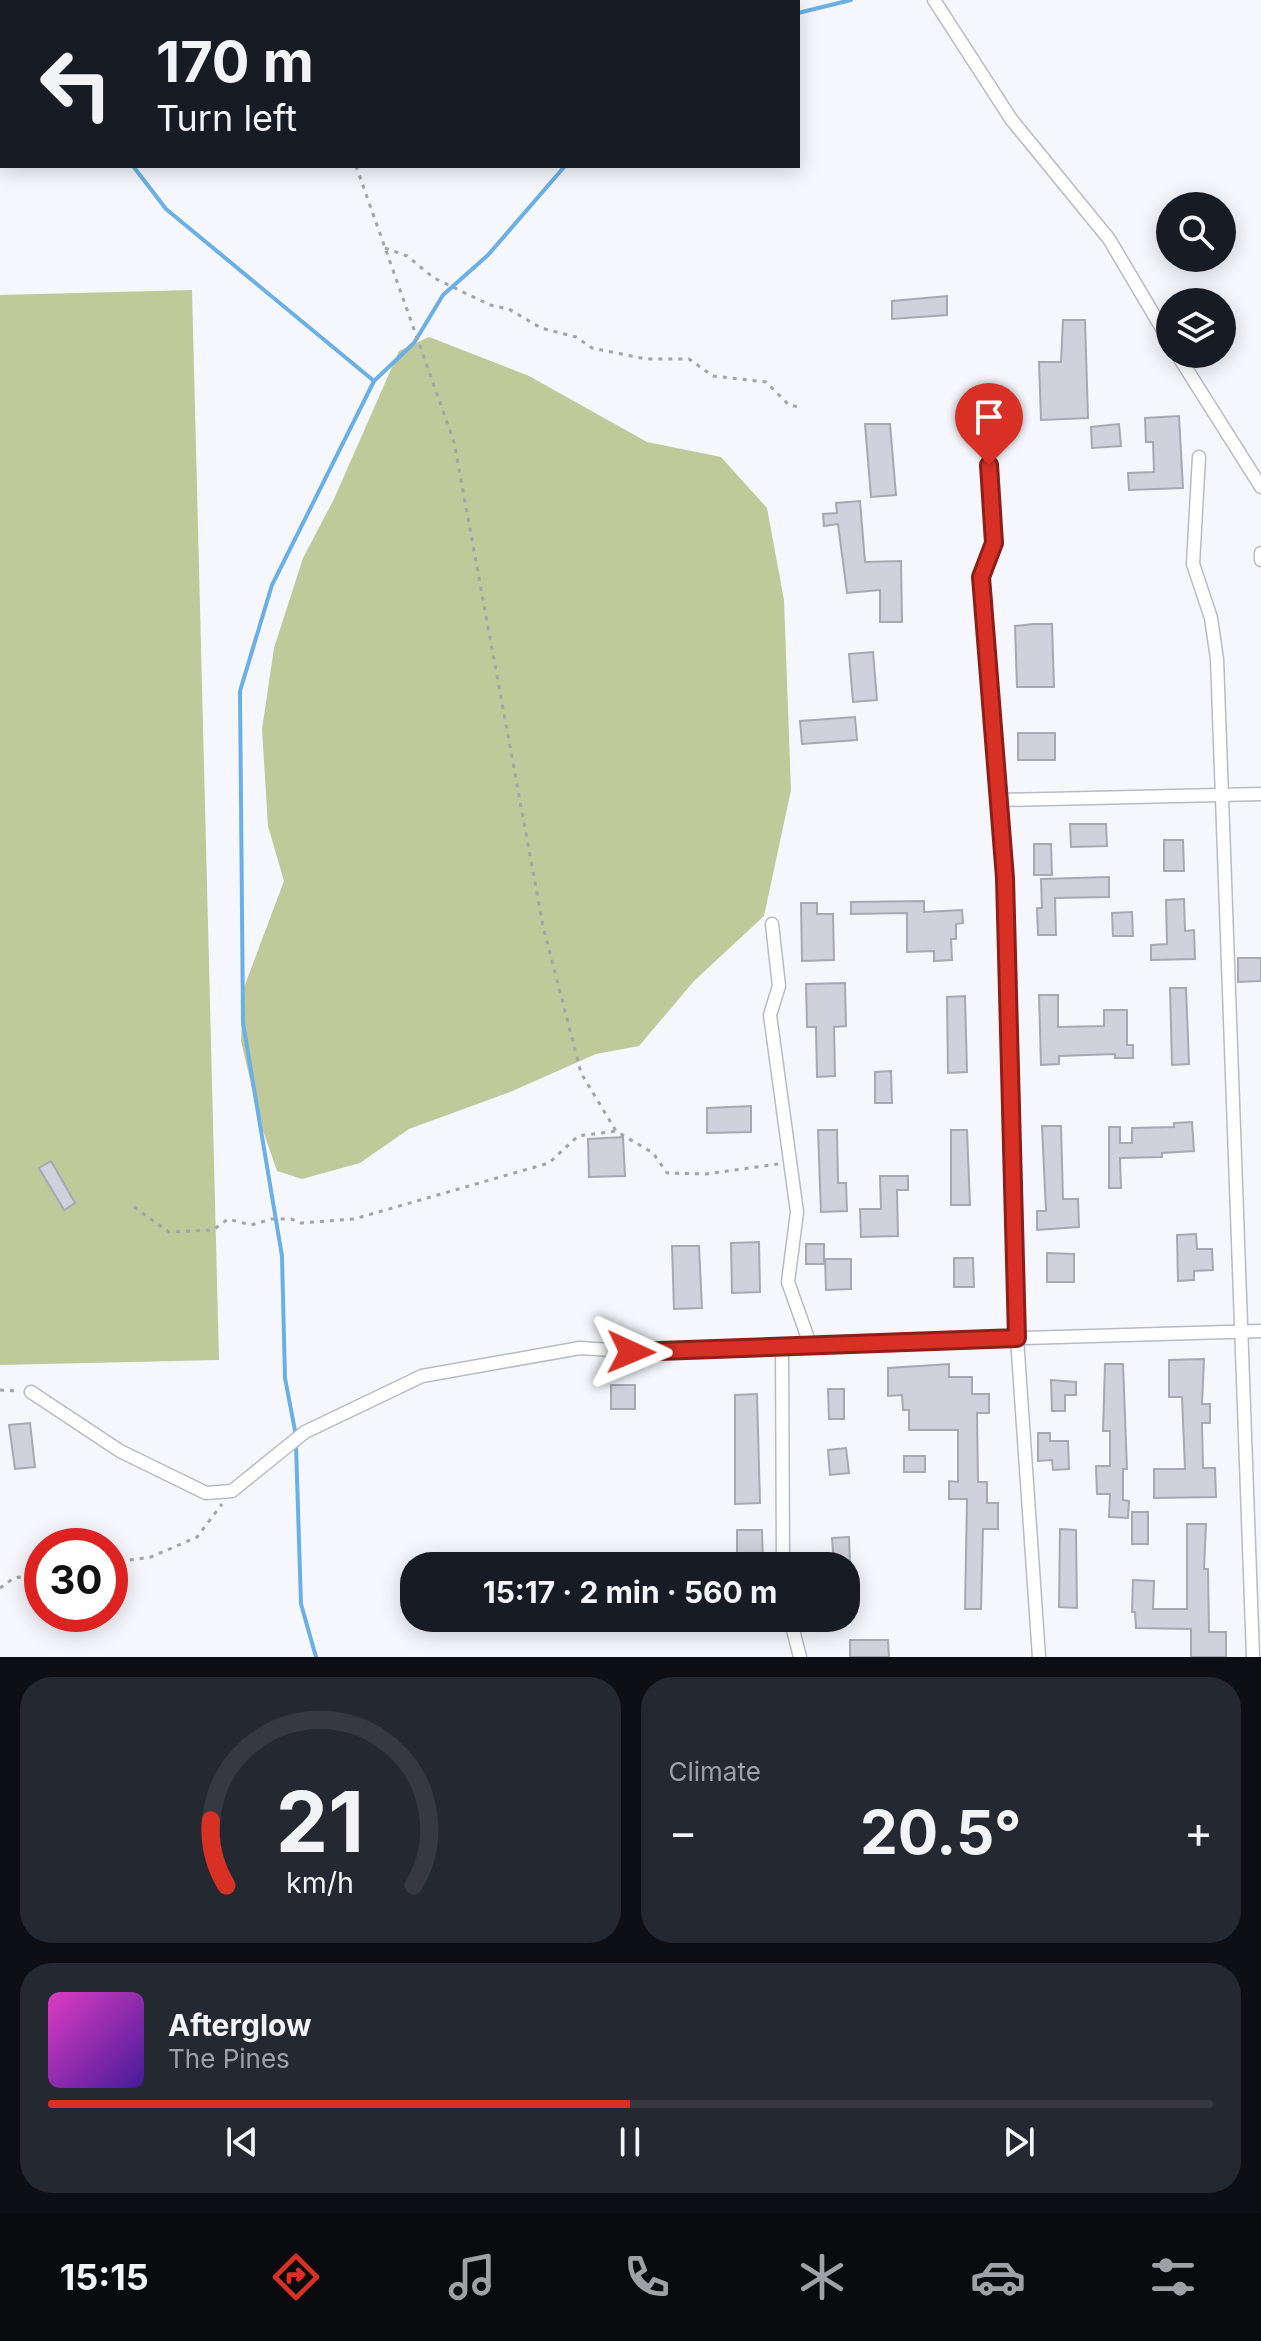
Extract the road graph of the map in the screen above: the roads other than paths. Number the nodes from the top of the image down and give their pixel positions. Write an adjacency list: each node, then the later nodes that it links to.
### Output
1 (934, 0): 2 (street)
2 (1156, 318)
3 (1186, 368): 6 (street)
4 (1199, 457): 10 (street)
5 (989, 465): 11 (street)
6 (1261, 487)
7 (1261, 553): 8 (street)
8 (1261, 560)
9 (1261, 794): 10 (street)
10 (1222, 795): 11 (street); 13 (street)
11 (1000, 800): 15 (street)
12 (772, 924): 16 (street)
13 (1242, 1331): 14 (street); 15 (street); 23 (street)
14 (1261, 1331)
15 (1017, 1338): 16 (street); 22 (street)
16 (810, 1344): 17 (street)
17 (782, 1345): 18 (street); 19 (street)
18 (31, 1392)
19 (783, 1552)
20 (794, 1632): 21 (street)
21 (800, 1657)
22 (1039, 1657)
23 (1253, 1657)

